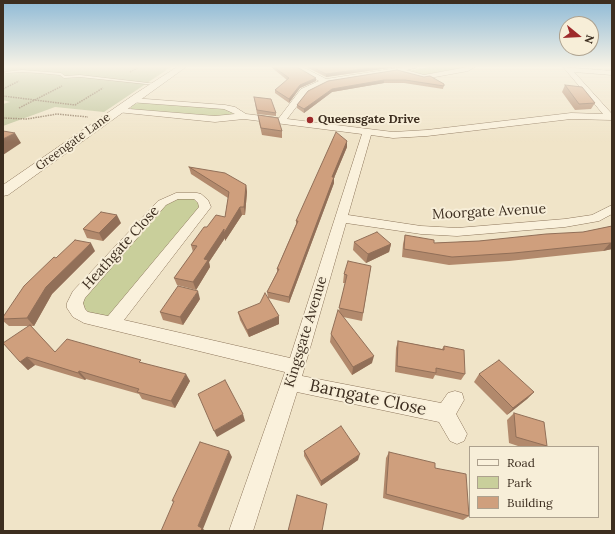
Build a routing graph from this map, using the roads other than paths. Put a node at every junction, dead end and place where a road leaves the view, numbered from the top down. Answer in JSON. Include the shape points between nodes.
{"nodes":[{"id":1,"x":144,"y":92,"type":"edge"},
{"id":2,"x":303,"y":92,"type":"edge"},
{"id":3,"x":589,"y":92,"type":"edge"},
{"id":4,"x":132,"y":100,"type":"junction"},
{"id":5,"x":117,"y":110,"type":"junction"},
{"id":6,"x":244,"y":116,"type":"junction"},
{"id":7,"x":611,"y":117,"type":"edge"},
{"id":8,"x":282,"y":120,"type":"junction"},
{"id":9,"x":367,"y":132,"type":"junction"},
{"id":10,"x":3,"y":192,"type":"edge"},
{"id":11,"x":612,"y":209,"type":"edge"},
{"id":12,"x":341,"y":218,"type":"junction"},
{"id":13,"x":112,"y":323,"type":"junction"},
{"id":14,"x":294,"y":374,"type":"junction"},
{"id":15,"x":457,"y":434,"type":"dead end"},
{"id":16,"x":241,"y":531,"type":"edge"}],
"edges":[{"from":1,"to":4,"type":"street","name":"Greengate Lane"},
{"from":2,"to":8,"type":"street"},
{"from":3,"to":7,"type":"street"},
{"from":4,"to":5,"type":"street","name":"Greengate Lane"},
{"from":4,"to":6,"type":"street","via":[[225,107]]},
{"from":5,"to":6,"type":"street","via":[[215,119]]},
{"from":5,"to":10,"type":"street","name":"Greengate Lane"},
{"from":6,"to":8,"type":"street"},
{"from":7,"to":9,"type":"street","via":[[571,116],[537,119],[409,135]]},
{"from":8,"to":9,"type":"street"},
{"from":9,"to":12,"type":"street","name":"Kingsgate Avenue"},
{"from":11,"to":12,"type":"street","name":"Moorgate Avenue","via":[[595,218],[566,223],[457,232],[421,230]]},
{"from":12,"to":14,"type":"street","name":"Kingsgate Avenue"},
{"from":13,"to":13,"type":"street","name":"Heathgate Close","via":[[84,317],[79,313],[75,308],[78,295],[162,203],[184,195],[202,198],[205,207],[202,212]]},
{"from":13,"to":14,"type":"street","name":"Heathgate Close"},
{"from":14,"to":15,"type":"street","name":"Barngate Close","via":[[450,407]]},
{"from":14,"to":16,"type":"street","name":"Kingsgate Avenue"}]}
